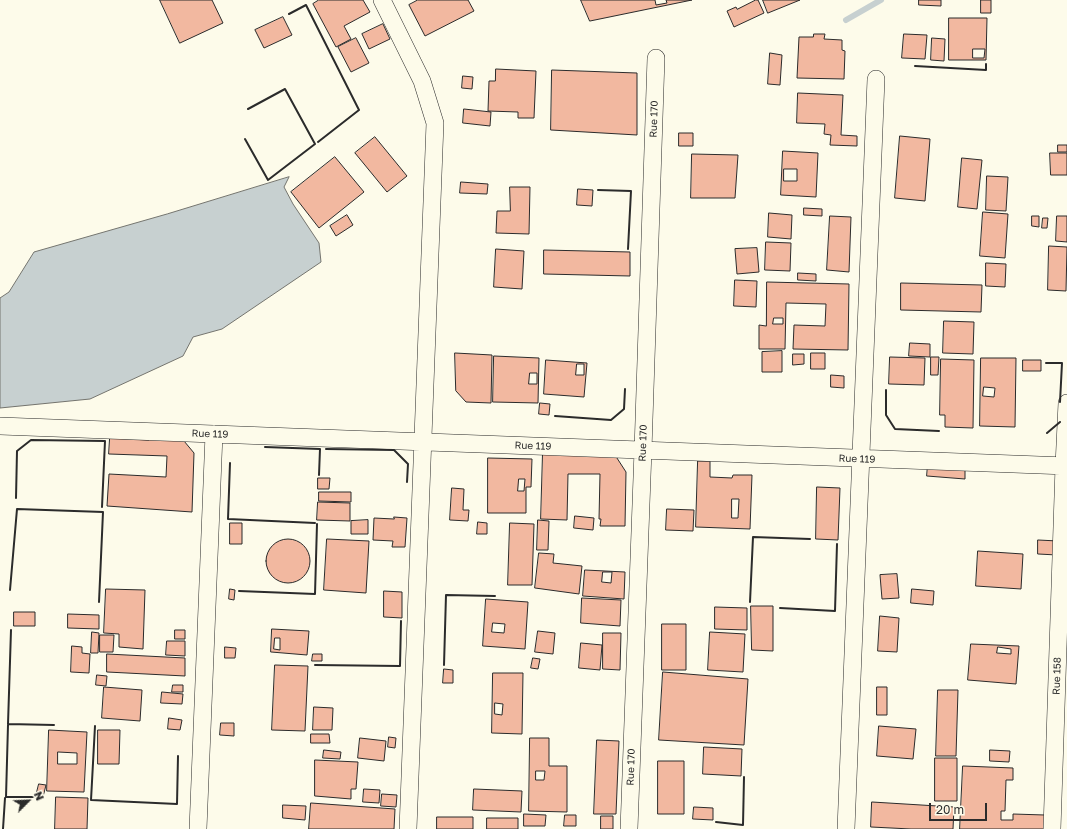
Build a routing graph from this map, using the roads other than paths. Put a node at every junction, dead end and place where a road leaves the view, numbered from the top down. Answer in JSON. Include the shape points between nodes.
{"nodes":[{"id":1,"x":382,"y":0,"type":"edge"},
{"id":2,"x":656,"y":58,"type":"dead end"},
{"id":3,"x":876,"y":79,"type":"dead end"},
{"id":4,"x":1067,"y":403,"type":"edge"},
{"id":5,"x":0,"y":426,"type":"edge"},
{"id":6,"x":214,"y":434,"type":"junction"},
{"id":7,"x":423,"y":442,"type":"junction"},
{"id":8,"x":643,"y":450,"type":"junction"},
{"id":9,"x":861,"y":459,"type":"junction"},
{"id":10,"x":1065,"y":466,"type":"edge"},
{"id":11,"x":198,"y":829,"type":"edge"},
{"id":12,"x":408,"y":829,"type":"edge"},
{"id":13,"x":628,"y":829,"type":"edge"},
{"id":14,"x":846,"y":829,"type":"edge"},
{"id":15,"x":1052,"y":829,"type":"edge"}],
"edges":[{"from":1,"to":7,"type":"street","via":[[422,81],[435,123]]},
{"from":2,"to":8,"type":"street","name":"Rue 170"},
{"from":3,"to":9,"type":"street"},
{"from":4,"to":10,"type":"street","name":"Rue 158"},
{"from":5,"to":6,"type":"street","name":"Rue 119"},
{"from":6,"to":7,"type":"street","name":"Rue 119"},
{"from":6,"to":11,"type":"street"},
{"from":7,"to":8,"type":"street","name":"Rue 119"},
{"from":7,"to":12,"type":"street"},
{"from":8,"to":9,"type":"street","name":"Rue 119"},
{"from":8,"to":13,"type":"street","name":"Rue 170"},
{"from":9,"to":10,"type":"street","name":"Rue 119"},
{"from":9,"to":14,"type":"street"},
{"from":10,"to":15,"type":"street","name":"Rue 158"}]}
